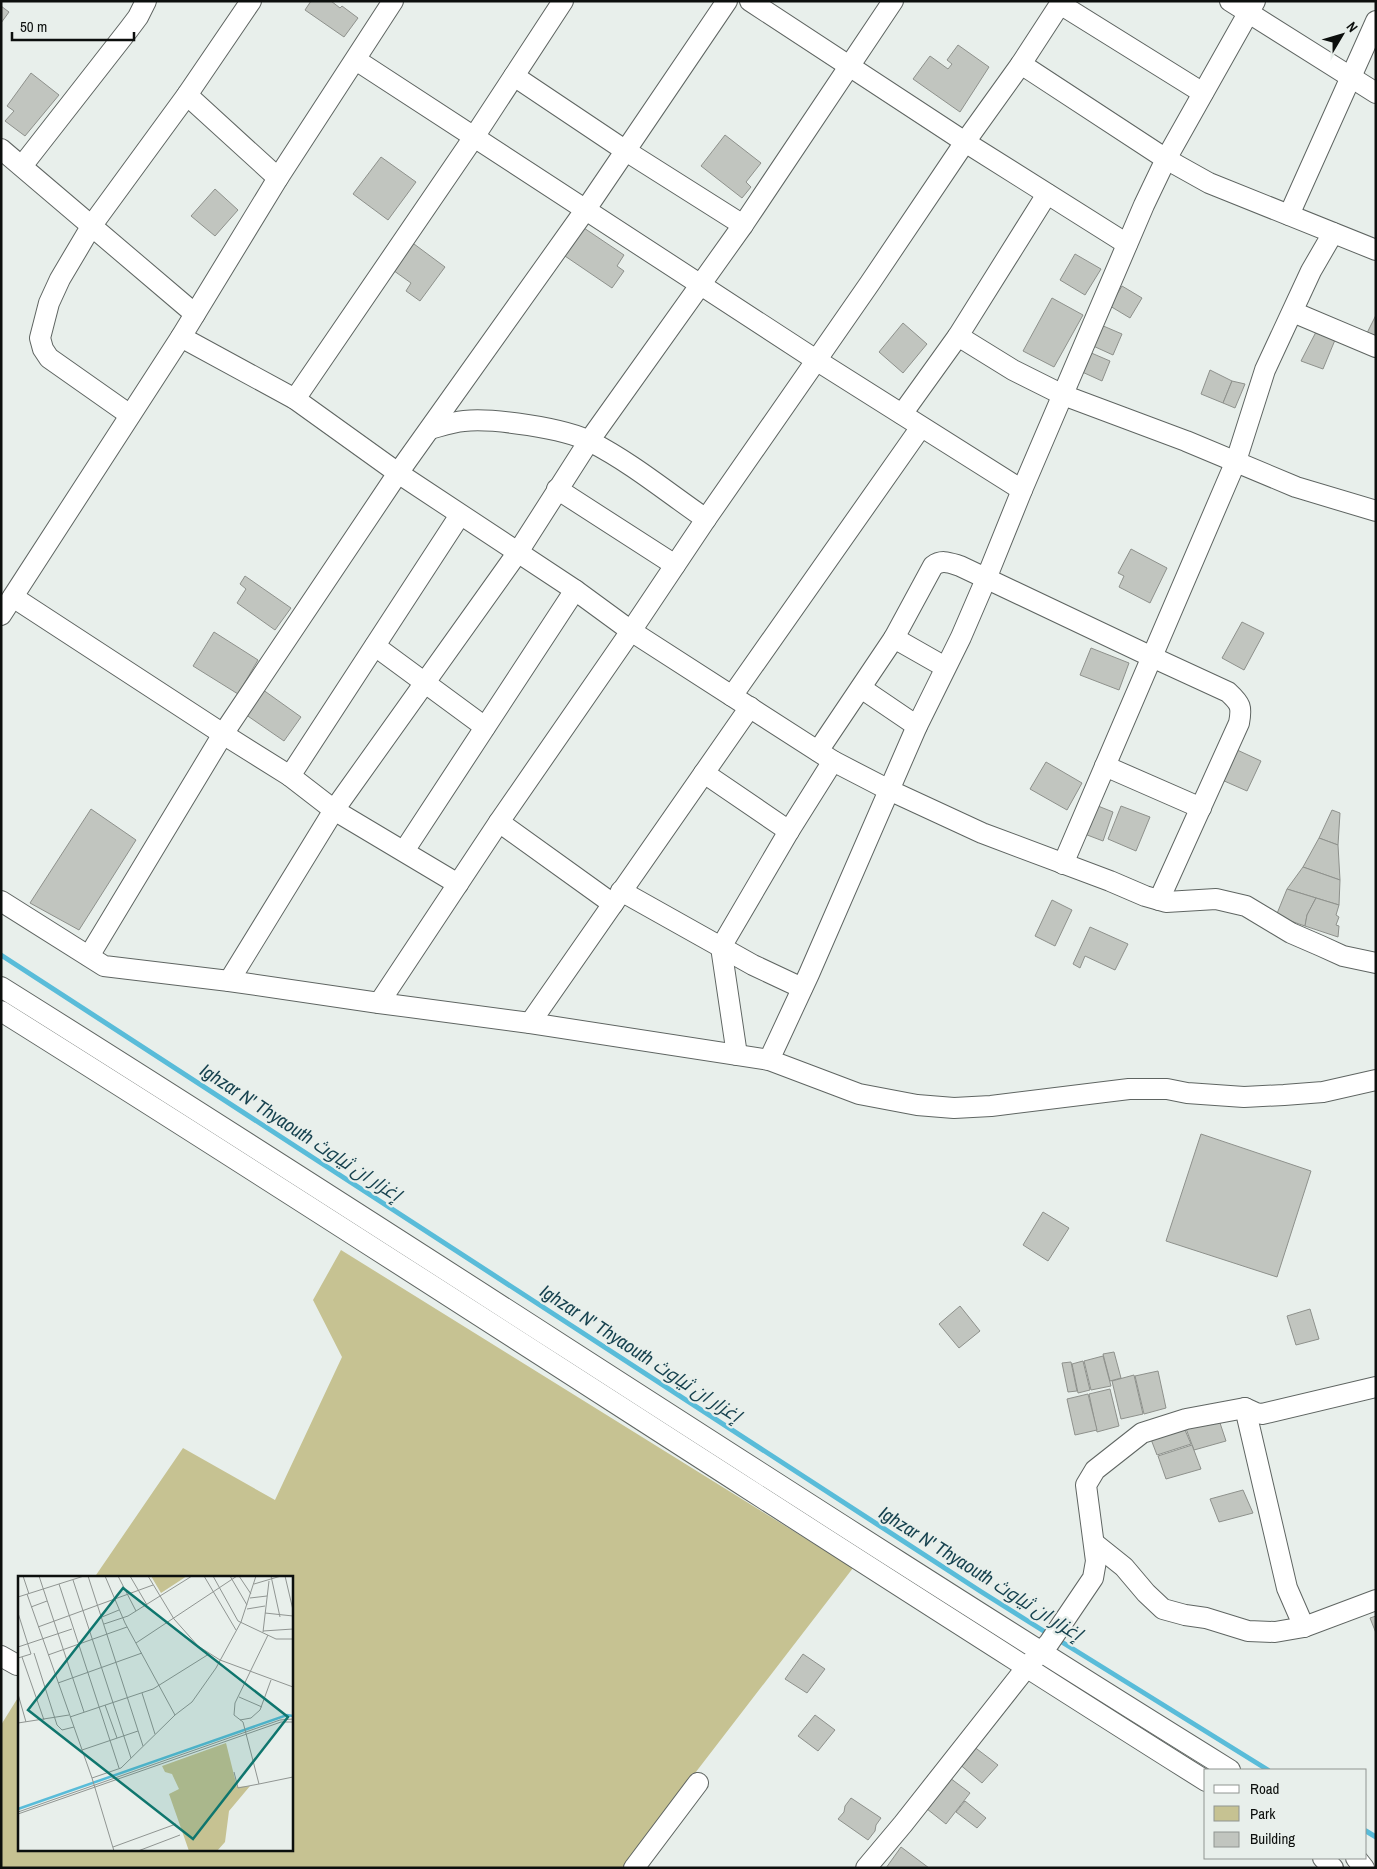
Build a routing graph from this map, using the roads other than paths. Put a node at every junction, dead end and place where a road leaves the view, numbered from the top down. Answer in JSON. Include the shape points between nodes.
{"nodes":[{"id":1,"x":146,"y":1,"type":"edge"},
{"id":2,"x":251,"y":1,"type":"edge"},
{"id":3,"x":394,"y":1,"type":"edge"},
{"id":4,"x":563,"y":1,"type":"edge"},
{"id":5,"x":727,"y":1,"type":"edge"},
{"id":6,"x":750,"y":1,"type":"edge"},
{"id":7,"x":893,"y":1,"type":"edge"},
{"id":8,"x":1230,"y":1,"type":"edge"},
{"id":9,"x":1061,"y":3,"type":"edge"},
{"id":10,"x":1251,"y":7,"type":"edge"},
{"id":11,"x":1376,"y":21,"type":"edge"},
{"id":12,"x":356,"y":60,"type":"junction"},
{"id":13,"x":1022,"y":64,"type":"junction"},
{"id":14,"x":850,"y":66,"type":"junction"},
{"id":15,"x":514,"y":76,"type":"junction"},
{"id":16,"x":1351,"y":79,"type":"junction"},
{"id":17,"x":1203,"y":93,"type":"junction"},
{"id":18,"x":1376,"y":93,"type":"edge"},
{"id":19,"x":187,"y":95,"type":"junction"},
{"id":20,"x":474,"y":137,"type":"junction"},
{"id":21,"x":965,"y":142,"type":"junction"},
{"id":22,"x":1,"y":149,"type":"edge"},
{"id":23,"x":626,"y":151,"type":"junction"},
{"id":24,"x":1166,"y":160,"type":"junction"},
{"id":25,"x":22,"y":166,"type":"junction"},
{"id":26,"x":278,"y":178,"type":"junction"},
{"id":27,"x":1047,"y":194,"type":"junction"},
{"id":28,"x":586,"y":209,"type":"junction"},
{"id":29,"x":1289,"y":216,"type":"junction"},
{"id":30,"x":92,"y":225,"type":"junction"},
{"id":31,"x":743,"y":225,"type":"junction"},
{"id":32,"x":1332,"y":233,"type":"junction"},
{"id":33,"x":1127,"y":244,"type":"junction"},
{"id":34,"x":1376,"y":250,"type":"edge"},
{"id":35,"x":702,"y":285,"type":"junction"},
{"id":36,"x":1293,"y":312,"type":"junction"},
{"id":37,"x":195,"y":314,"type":"junction"},
{"id":38,"x":958,"y":336,"type":"junction"},
{"id":39,"x":181,"y":337,"type":"junction"},
{"id":40,"x":1376,"y":347,"type":"edge"},
{"id":41,"x":816,"y":360,"type":"junction"},
{"id":42,"x":1063,"y":395,"type":"junction"},
{"id":43,"x":295,"y":399,"type":"junction"},
{"id":44,"x":902,"y":414,"type":"junction"},
{"id":45,"x":130,"y":415,"type":"junction"},
{"id":46,"x":921,"y":427,"type":"junction"},
{"id":47,"x":430,"y":429,"type":"junction"},
{"id":48,"x":590,"y":441,"type":"junction"},
{"id":49,"x":1236,"y":461,"type":"junction"},
{"id":50,"x":398,"y":473,"type":"junction"},
{"id":51,"x":557,"y":489,"type":"junction"},
{"id":52,"x":1022,"y":490,"type":"junction"},
{"id":53,"x":1376,"y":511,"type":"edge"},
{"id":54,"x":460,"y":515,"type":"junction"},
{"id":55,"x":706,"y":518,"type":"junction"},
{"id":56,"x":518,"y":552,"type":"junction"},
{"id":57,"x":675,"y":565,"type":"junction"},
{"id":58,"x":986,"y":579,"type":"junction"},
{"id":59,"x":575,"y":590,"type":"junction"},
{"id":60,"x":12,"y":597,"type":"junction"},
{"id":61,"x":1,"y":616,"type":"edge"},
{"id":62,"x":631,"y":631,"type":"junction"},
{"id":63,"x":894,"y":638,"type":"junction"},
{"id":64,"x":375,"y":646,"type":"junction"},
{"id":65,"x":1152,"y":658,"type":"junction"},
{"id":66,"x":945,"y":667,"type":"junction"},
{"id":67,"x":425,"y":682,"type":"junction"},
{"id":68,"x":861,"y":688,"type":"junction"},
{"id":69,"x":732,"y":696,"type":"junction"},
{"id":70,"x":750,"y":707,"type":"junction"},
{"id":71,"x":917,"y":726,"type":"junction"},
{"id":72,"x":485,"y":727,"type":"junction"},
{"id":73,"x":223,"y":734,"type":"junction"},
{"id":74,"x":826,"y":756,"type":"junction"},
{"id":75,"x":1105,"y":766,"type":"junction"},
{"id":76,"x":704,"y":773,"type":"junction"},
{"id":77,"x":290,"y":776,"type":"junction"},
{"id":78,"x":889,"y":790,"type":"junction"},
{"id":79,"x":1201,"y":808,"type":"junction"},
{"id":80,"x":334,"y":810,"type":"junction"},
{"id":81,"x":499,"y":822,"type":"junction"},
{"id":82,"x":789,"y":831,"type":"junction"},
{"id":83,"x":404,"y":850,"type":"junction"},
{"id":84,"x":1063,"y":864,"type":"junction"},
{"id":85,"x":458,"y":884,"type":"junction"},
{"id":86,"x":617,"y":897,"type":"junction"},
{"id":87,"x":1160,"y":900,"type":"junction"},
{"id":88,"x":1,"y":901,"type":"edge"},
{"id":89,"x":720,"y":947,"type":"junction"},
{"id":90,"x":89,"y":956,"type":"junction"},
{"id":91,"x":1376,"y":963,"type":"edge"},
{"id":92,"x":229,"y":981,"type":"junction"},
{"id":93,"x":1,"y":988,"type":"edge"},
{"id":94,"x":802,"y":988,"type":"junction"},
{"id":95,"x":379,"y":1004,"type":"junction"},
{"id":96,"x":1,"y":1011,"type":"edge"},
{"id":97,"x":530,"y":1022,"type":"junction"},
{"id":98,"x":737,"y":1055,"type":"junction"},
{"id":99,"x":769,"y":1060,"type":"junction"},
{"id":100,"x":1376,"y":1080,"type":"edge"},
{"id":101,"x":1376,"y":1387,"type":"edge"},
{"id":102,"x":1245,"y":1408,"type":"junction"},
{"id":103,"x":1094,"y":1543,"type":"junction"},
{"id":104,"x":1376,"y":1600,"type":"edge"},
{"id":105,"x":1304,"y":1627,"type":"junction"},
{"id":106,"x":1045,"y":1648,"type":"junction"},
{"id":107,"x":1026,"y":1668,"type":"junction"},
{"id":108,"x":1228,"y":1769,"type":"edge"},
{"id":109,"x":1204,"y":1780,"type":"edge"},
{"id":110,"x":698,"y":1783,"type":"dead end"},
{"id":111,"x":634,"y":1868,"type":"edge"},
{"id":112,"x":866,"y":1868,"type":"edge"}],
"edges":[{"from":1,"to":25,"type":"street","via":[[129,29]]},
{"from":2,"to":19,"type":"street"},
{"from":3,"to":12,"type":"street"},
{"from":4,"to":15,"type":"street"},
{"from":5,"to":23,"type":"street"},
{"from":6,"to":14,"type":"street"},
{"from":7,"to":14,"type":"street"},
{"from":8,"to":10,"type":"street"},
{"from":9,"to":13,"type":"street"},
{"from":9,"to":17,"type":"street"},
{"from":10,"to":16,"type":"street"},
{"from":10,"to":17,"type":"street"},
{"from":11,"to":16,"type":"street"},
{"from":12,"to":20,"type":"street"},
{"from":12,"to":26,"type":"street"},
{"from":13,"to":21,"type":"street"},
{"from":13,"to":24,"type":"street"},
{"from":14,"to":21,"type":"street"},
{"from":14,"to":31,"type":"street"},
{"from":15,"to":20,"type":"street"},
{"from":15,"to":23,"type":"street"},
{"from":16,"to":18,"type":"street"},
{"from":16,"to":29,"type":"street"},
{"from":17,"to":24,"type":"street"},
{"from":19,"to":26,"type":"street"},
{"from":19,"to":30,"type":"street"},
{"from":20,"to":28,"type":"street"},
{"from":20,"to":43,"type":"street"},
{"from":21,"to":27,"type":"street"},
{"from":21,"to":41,"type":"street"},
{"from":22,"to":25,"type":"street"},
{"from":23,"to":28,"type":"street"},
{"from":23,"to":31,"type":"street"},
{"from":24,"to":29,"type":"street","via":[[1209,183]]},
{"from":24,"to":33,"type":"street"},
{"from":25,"to":30,"type":"street"},
{"from":26,"to":37,"type":"street"},
{"from":27,"to":33,"type":"street"},
{"from":27,"to":38,"type":"street"},
{"from":28,"to":35,"type":"street"},
{"from":28,"to":47,"type":"street"},
{"from":29,"to":32,"type":"street"},
{"from":30,"to":37,"type":"street"},
{"from":30,"to":45,"type":"street","via":[[57,285],[40,338],[49,358]]},
{"from":31,"to":35,"type":"street"},
{"from":32,"to":34,"type":"street"},
{"from":32,"to":36,"type":"street"},
{"from":33,"to":42,"type":"street"},
{"from":35,"to":41,"type":"street"},
{"from":35,"to":48,"type":"street"},
{"from":36,"to":40,"type":"street"},
{"from":36,"to":49,"type":"street","via":[[1266,370]]},
{"from":37,"to":39,"type":"street"},
{"from":38,"to":42,"type":"street","via":[[1013,370]]},
{"from":38,"to":44,"type":"street"},
{"from":39,"to":43,"type":"street"},
{"from":39,"to":45,"type":"street"},
{"from":41,"to":44,"type":"street"},
{"from":41,"to":55,"type":"street"},
{"from":42,"to":49,"type":"street"},
{"from":42,"to":52,"type":"street"},
{"from":43,"to":50,"type":"street"},
{"from":44,"to":46,"type":"street"},
{"from":45,"to":60,"type":"street"},
{"from":46,"to":52,"type":"street"},
{"from":46,"to":69,"type":"street"},
{"from":47,"to":48,"type":"street","via":[[463,421],[492,421]]},
{"from":47,"to":50,"type":"street"},
{"from":48,"to":51,"type":"street"},
{"from":48,"to":55,"type":"street"},
{"from":49,"to":53,"type":"street","via":[[1296,487]]},
{"from":49,"to":65,"type":"street"},
{"from":50,"to":54,"type":"street"},
{"from":50,"to":73,"type":"street"},
{"from":51,"to":56,"type":"street"},
{"from":51,"to":57,"type":"street"},
{"from":52,"to":58,"type":"street"},
{"from":54,"to":56,"type":"street"},
{"from":54,"to":64,"type":"street"},
{"from":55,"to":57,"type":"street"},
{"from":56,"to":59,"type":"street"},
{"from":56,"to":67,"type":"street"},
{"from":57,"to":62,"type":"street"},
{"from":58,"to":63,"type":"street","via":[[946,561],[938,562]]},
{"from":58,"to":65,"type":"street"},
{"from":58,"to":66,"type":"street"},
{"from":59,"to":62,"type":"street"},
{"from":59,"to":72,"type":"street"},
{"from":60,"to":61,"type":"street"},
{"from":60,"to":73,"type":"street"},
{"from":62,"to":69,"type":"street"},
{"from":62,"to":81,"type":"street"},
{"from":63,"to":66,"type":"street"},
{"from":63,"to":68,"type":"street"},
{"from":64,"to":67,"type":"street"},
{"from":64,"to":77,"type":"street"},
{"from":65,"to":75,"type":"street"},
{"from":65,"to":79,"type":"street","via":[[1228,692],[1241,708],[1239,724]]},
{"from":66,"to":71,"type":"street"},
{"from":67,"to":72,"type":"street"},
{"from":67,"to":80,"type":"street"},
{"from":68,"to":71,"type":"street"},
{"from":68,"to":74,"type":"street"},
{"from":69,"to":70,"type":"street"},
{"from":70,"to":74,"type":"street"},
{"from":70,"to":76,"type":"street"},
{"from":71,"to":78,"type":"street"},
{"from":72,"to":83,"type":"street"},
{"from":73,"to":77,"type":"street"},
{"from":73,"to":90,"type":"street"},
{"from":74,"to":78,"type":"street"},
{"from":74,"to":82,"type":"street"},
{"from":75,"to":79,"type":"street"},
{"from":75,"to":84,"type":"street"},
{"from":76,"to":82,"type":"street"},
{"from":76,"to":86,"type":"street"},
{"from":77,"to":80,"type":"street"},
{"from":78,"to":84,"type":"street","via":[[982,833]]},
{"from":78,"to":94,"type":"street"},
{"from":79,"to":87,"type":"street"},
{"from":80,"to":83,"type":"street"},
{"from":80,"to":92,"type":"street"},
{"from":81,"to":85,"type":"street"},
{"from":81,"to":86,"type":"street"},
{"from":82,"to":89,"type":"street"},
{"from":83,"to":85,"type":"street"},
{"from":84,"to":87,"type":"street"},
{"from":85,"to":95,"type":"street"},
{"from":86,"to":89,"type":"street"},
{"from":86,"to":97,"type":"street"},
{"from":87,"to":91,"type":"street","via":[[1216,899],[1246,906],[1291,933],[1343,956]]},
{"from":88,"to":90,"type":"street"},
{"from":89,"to":94,"type":"street"},
{"from":89,"to":98,"type":"street"},
{"from":90,"to":92,"type":"street","via":[[104,966]]},
{"from":92,"to":95,"type":"street"},
{"from":93,"to":106,"type":"street"},
{"from":94,"to":99,"type":"street"},
{"from":95,"to":97,"type":"street"},
{"from":96,"to":107,"type":"street","via":[[201,1136]]},
{"from":97,"to":98,"type":"street"},
{"from":98,"to":99,"type":"street"},
{"from":99,"to":100,"type":"street","via":[[859,1094],[954,1108],[1129,1089],[1167,1089],[1244,1097],[1284,1095],[1323,1092]]},
{"from":101,"to":102,"type":"street","via":[[1262,1414]]},
{"from":102,"to":103,"type":"street","via":[[1142,1432],[1095,1470],[1086,1485]]},
{"from":102,"to":105,"type":"street","via":[[1287,1588]]},
{"from":103,"to":105,"type":"street","via":[[1124,1567],[1163,1609],[1248,1631],[1275,1632]]},
{"from":103,"to":106,"type":"street","via":[[1096,1561],[1093,1578]]},
{"from":104,"to":105,"type":"street"},
{"from":106,"to":107,"type":"street"},
{"from":106,"to":108,"type":"street"},
{"from":107,"to":109,"type":"street"},
{"from":107,"to":112,"type":"street"},
{"from":110,"to":111,"type":"street"}]}
